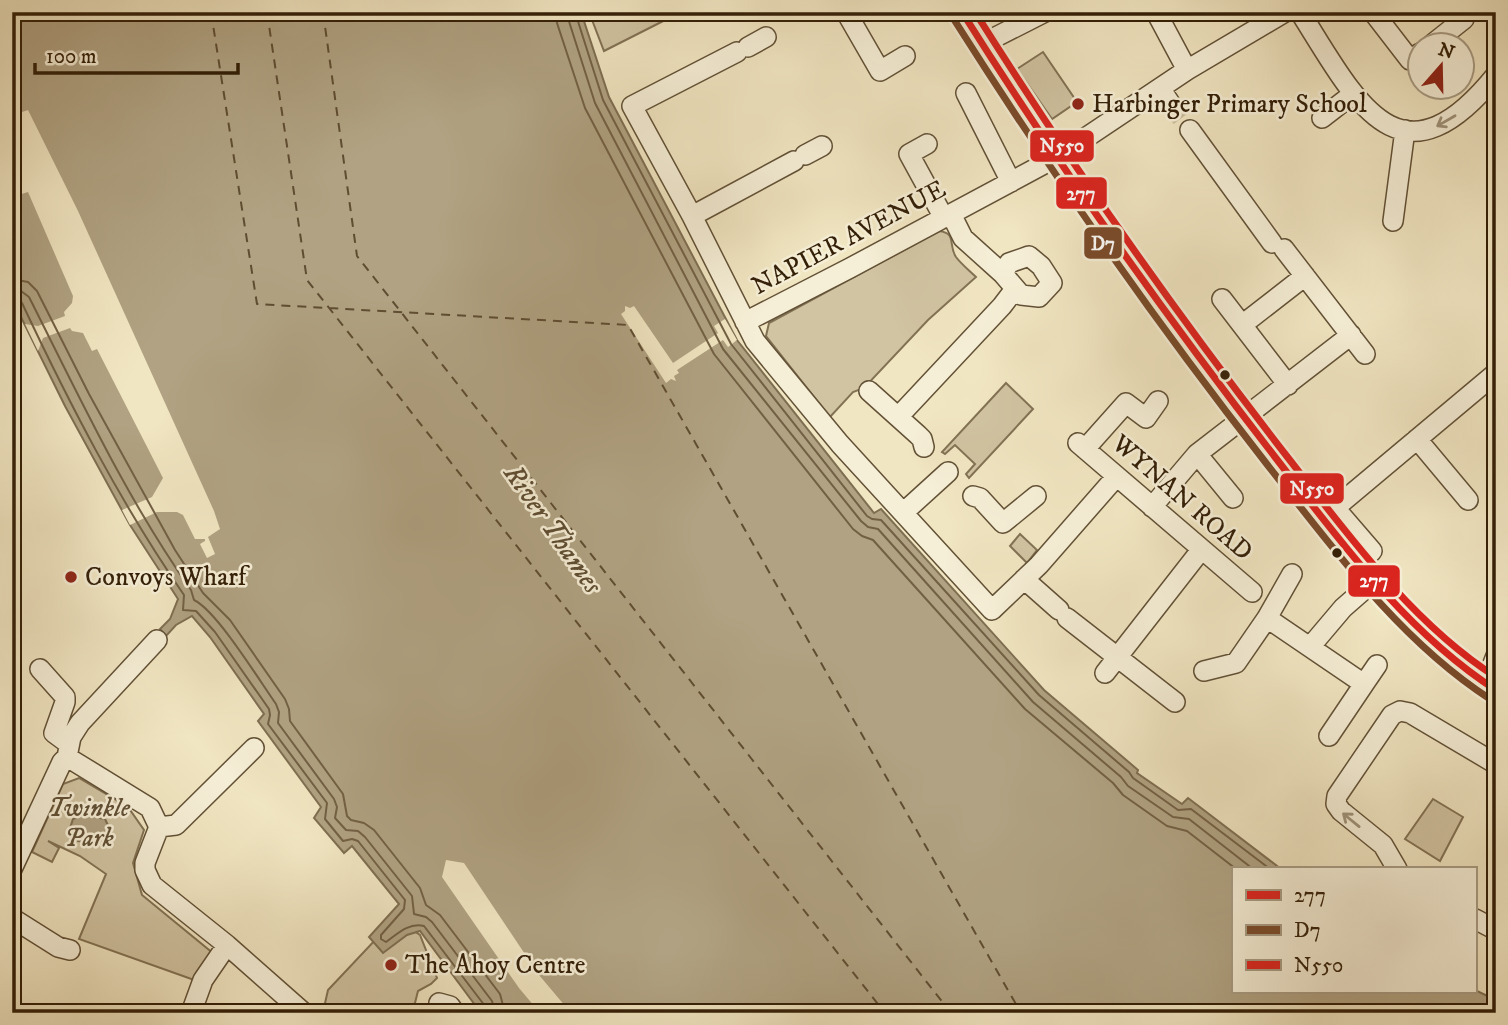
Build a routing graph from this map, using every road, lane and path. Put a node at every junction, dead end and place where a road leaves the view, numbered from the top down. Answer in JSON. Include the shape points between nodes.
{"nodes":[{"id":1,"x":846,"y":12,"type":"edge"},
{"id":2,"x":962,"y":12,"type":"edge"},
{"id":3,"x":1156,"y":12,"type":"edge"},
{"id":4,"x":1285,"y":12,"type":"edge"},
{"id":5,"x":1300,"y":12,"type":"edge"},
{"id":6,"x":1373,"y":12,"type":"edge"},
{"id":7,"x":1458,"y":12,"type":"edge"},
{"id":8,"x":1037,"y":14,"type":"edge"},
{"id":9,"x":1448,"y":32,"type":"edge"},
{"id":10,"x":766,"y":37,"type":"dead end"},
{"id":11,"x":982,"y":44,"type":"junction"},
{"id":12,"x":1406,"y":55,"type":"edge"},
{"id":13,"x":905,"y":57,"type":"dead end"},
{"id":14,"x":1187,"y":70,"type":"junction"},
{"id":15,"x":1496,"y":75,"type":"edge"},
{"id":16,"x":966,"y":93,"type":"dead end"},
{"id":17,"x":1353,"y":94,"type":"junction"},
{"id":18,"x":1322,"y":118,"type":"dead end"},
{"id":19,"x":1190,"y":130,"type":"tunnel mouth"},
{"id":20,"x":1405,"y":130,"type":"junction"},
{"id":21,"x":926,"y":144,"type":"dead end"},
{"id":22,"x":803,"y":156,"type":"dead end"},
{"id":23,"x":1057,"y":157,"type":"junction"},
{"id":24,"x":1011,"y":182,"type":"junction"},
{"id":25,"x":692,"y":216,"type":"junction"},
{"id":26,"x":948,"y":216,"type":"junction"},
{"id":27,"x":1393,"y":221,"type":"dead end"},
{"id":28,"x":1305,"y":276,"type":"junction"},
{"id":29,"x":1222,"y":299,"type":"dead end"},
{"id":30,"x":745,"y":322,"type":"junction"},
{"id":31,"x":1242,"y":325,"type":"junction"},
{"id":32,"x":1351,"y":335,"type":"junction"},
{"id":33,"x":1365,"y":354,"type":"dead end"},
{"id":34,"x":1496,"y":373,"type":"edge"},
{"id":35,"x":1288,"y":384,"type":"junction"},
{"id":36,"x":869,"y":391,"type":"dead end"},
{"id":37,"x":1158,"y":401,"type":"dead end"},
{"id":38,"x":900,"y":416,"type":"junction"},
{"id":39,"x":1244,"y":417,"type":"junction"},
{"id":40,"x":1417,"y":439,"type":"junction"},
{"id":41,"x":924,"y":447,"type":"dead end"},
{"id":42,"x":1197,"y":454,"type":"junction"},
{"id":43,"x":948,"y":472,"type":"dead end"},
{"id":44,"x":1116,"y":477,"type":"junction"},
{"id":45,"x":973,"y":496,"type":"dead end"},
{"id":46,"x":1036,"y":496,"type":"dead end"},
{"id":47,"x":1233,"y":498,"type":"dead end"},
{"id":48,"x":1468,"y":500,"type":"dead end"},
{"id":49,"x":1152,"y":506,"type":"junction"},
{"id":50,"x":904,"y":512,"type":"junction"},
{"id":51,"x":1329,"y":513,"type":"junction"},
{"id":52,"x":1201,"y":550,"type":"junction"},
{"id":53,"x":1292,"y":574,"type":"dead end"},
{"id":54,"x":1024,"y":579,"type":"junction"},
{"id":55,"x":1375,"y":580,"type":"junction"},
{"id":56,"x":1252,"y":592,"type":"dead end"},
{"id":57,"x":1267,"y":618,"type":"junction"},
{"id":58,"x":157,"y":640,"type":"dead end"},
{"id":59,"x":1310,"y":647,"type":"junction"},
{"id":60,"x":1496,"y":656,"type":"edge"},
{"id":61,"x":1118,"y":657,"type":"junction"},
{"id":62,"x":1377,"y":665,"type":"dead end"},
{"id":63,"x":40,"y":669,"type":"dead end"},
{"id":64,"x":1204,"y":671,"type":"dead end"},
{"id":65,"x":1105,"y":673,"type":"dead end"},
{"id":66,"x":1364,"y":684,"type":"junction"},
{"id":67,"x":1490,"y":687,"type":"edge"},
{"id":68,"x":1175,"y":702,"type":"dead end"},
{"id":69,"x":1329,"y":736,"type":"dead end"},
{"id":70,"x":254,"y":748,"type":"dead end"},
{"id":71,"x":68,"y":750,"type":"junction"},
{"id":72,"x":1496,"y":764,"type":"edge"},
{"id":73,"x":159,"y":827,"type":"junction"},
{"id":74,"x":1396,"y":867,"type":"edge"},
{"id":75,"x":12,"y":869,"type":"edge"},
{"id":76,"x":12,"y":918,"type":"edge"},
{"id":77,"x":1476,"y":920,"type":"edge"},
{"id":78,"x":1496,"y":930,"type":"edge"},
{"id":79,"x":227,"y":945,"type":"junction"},
{"id":80,"x":71,"y":950,"type":"dead end"},
{"id":81,"x":191,"y":1013,"type":"edge"},
{"id":82,"x":304,"y":1013,"type":"edge"}],
"edges":[{"from":1,"to":13,"type":"street","via":[[880,71]]},
{"from":2,"to":11,"type":"main road"},
{"from":3,"to":14,"type":"street"},
{"from":4,"to":14,"type":"street","name":"NAPIER AVENUE"},
{"from":5,"to":17,"type":"street"},
{"from":6,"to":12,"type":"street"},
{"from":7,"to":9,"type":"street","via":[[1464,19]]},
{"from":8,"to":11,"type":"street"},
{"from":10,"to":25,"type":"street","via":[[632,106]]},
{"from":11,"to":23,"type":"main road"},
{"from":14,"to":23,"type":"street","name":"NAPIER AVENUE","via":[[1165,96]]},
{"from":15,"to":20,"type":"street","one_way":true,"via":[[1451,119],[1432,128]]},
{"from":16,"to":24,"type":"street"},
{"from":17,"to":18,"type":"street"},
{"from":17,"to":20,"type":"street","via":[[1379,121]]},
{"from":19,"to":28,"type":"street"},
{"from":20,"to":27,"type":"street"},
{"from":21,"to":26,"type":"street","via":[[909,154]]},
{"from":22,"to":25,"type":"street"},
{"from":23,"to":24,"type":"street","name":"NAPIER AVENUE"},
{"from":23,"to":39,"type":"main road"},
{"from":24,"to":26,"type":"street","name":"NAPIER AVENUE"},
{"from":25,"to":30,"type":"street"},
{"from":26,"to":30,"type":"street","name":"NAPIER AVENUE"},
{"from":26,"to":38,"type":"street","via":[[1004,283],[1002,306]]},
{"from":28,"to":31,"type":"street"},
{"from":28,"to":32,"type":"street"},
{"from":29,"to":31,"type":"street"},
{"from":30,"to":50,"type":"street","name":"NAPIER AVENUE","via":[[755,341],[825,427]]},
{"from":31,"to":35,"type":"street"},
{"from":32,"to":33,"type":"street"},
{"from":32,"to":35,"type":"street"},
{"from":34,"to":40,"type":"street"},
{"from":35,"to":39,"type":"street"},
{"from":36,"to":38,"type":"street"},
{"from":37,"to":44,"type":"street","name":"WYNAN ROAD","via":[[1146,418],[1126,403],[1082,446]]},
{"from":38,"to":41,"type":"street"},
{"from":39,"to":42,"type":"street"},
{"from":39,"to":51,"type":"main road"},
{"from":40,"to":48,"type":"street"},
{"from":40,"to":51,"type":"street"},
{"from":42,"to":47,"type":"street"},
{"from":42,"to":49,"type":"street"},
{"from":43,"to":50,"type":"street"},
{"from":44,"to":49,"type":"street","name":"WYNAN ROAD"},
{"from":44,"to":54,"type":"street"},
{"from":45,"to":46,"type":"street","via":[[1003,523]]},
{"from":49,"to":52,"type":"street","name":"WYNAN ROAD"},
{"from":50,"to":54,"type":"street","name":"NAPIER AVENUE","via":[[992,610]]},
{"from":51,"to":55,"type":"main road"},
{"from":52,"to":56,"type":"street","name":"WYNAN ROAD"},
{"from":52,"to":61,"type":"street"},
{"from":53,"to":57,"type":"street"},
{"from":54,"to":61,"type":"street"},
{"from":55,"to":59,"type":"street"},
{"from":55,"to":67,"type":"main road","via":[[1446,655]]},
{"from":57,"to":59,"type":"street"},
{"from":57,"to":64,"type":"street","via":[[1236,663]]},
{"from":58,"to":71,"type":"street","via":[[80,723]]},
{"from":59,"to":66,"type":"street"},
{"from":60,"to":67,"type":"street"},
{"from":61,"to":65,"type":"street"},
{"from":61,"to":68,"type":"street"},
{"from":62,"to":66,"type":"street"},
{"from":63,"to":71,"type":"street","via":[[65,696],[54,733]]},
{"from":66,"to":69,"type":"street"},
{"from":70,"to":73,"type":"street","via":[[176,825]]},
{"from":71,"to":73,"type":"street","via":[[150,808]]},
{"from":71,"to":75,"type":"street"},
{"from":74,"to":72,"type":"street","one_way":true,"via":[[1383,845],[1336,804],[1392,715],[1400,710],[1410,713]]},
{"from":73,"to":79,"type":"street","via":[[145,863],[152,885]]},
{"from":76,"to":80,"type":"street","via":[[58,947]]},
{"from":77,"to":78,"type":"street"},
{"from":79,"to":81,"type":"street","via":[[203,980]]},
{"from":79,"to":82,"type":"street"}]}
